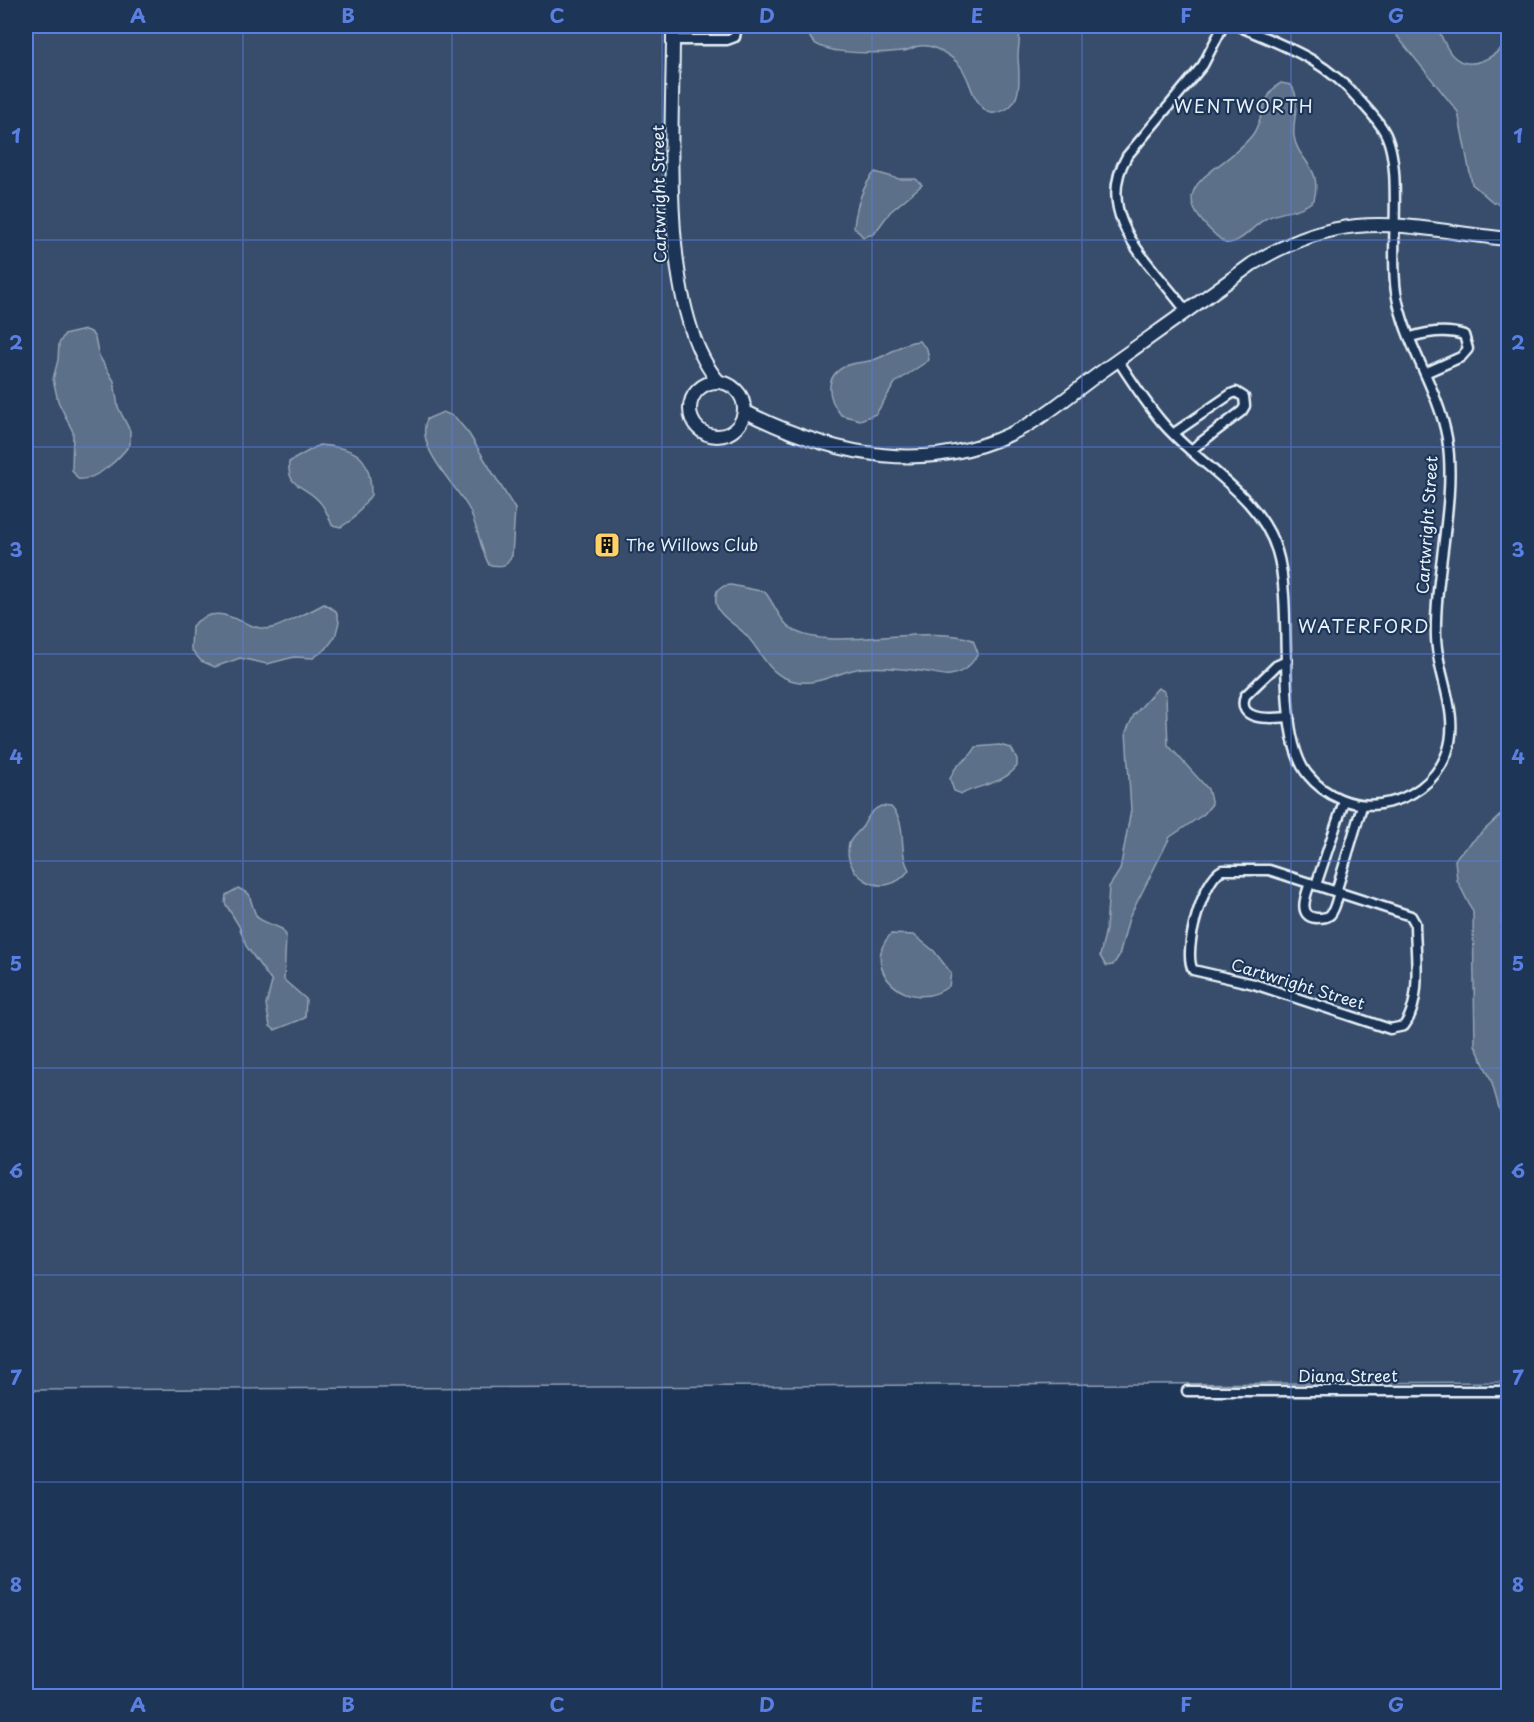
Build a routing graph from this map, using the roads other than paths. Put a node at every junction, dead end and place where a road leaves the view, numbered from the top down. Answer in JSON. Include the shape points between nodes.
{"nodes":[{"id":1,"x":673,"y":26,"type":"edge"},
{"id":2,"x":737,"y":26,"type":"edge"},
{"id":3,"x":1223,"y":26,"type":"edge"},
{"id":4,"x":1238,"y":26,"type":"edge"},
{"id":5,"x":673,"y":40,"type":"junction"},
{"id":6,"x":1394,"y":223,"type":"junction"},
{"id":7,"x":1509,"y":239,"type":"edge"},
{"id":8,"x":1186,"y":311,"type":"junction"},
{"id":9,"x":1411,"y":337,"type":"junction"},
{"id":10,"x":702,"y":359,"type":"junction"},
{"id":11,"x":1118,"y":360,"type":"junction"},
{"id":12,"x":1425,"y":373,"type":"junction"},
{"id":13,"x":719,"y":382,"type":"junction"},
{"id":14,"x":702,"y":386,"type":"junction"},
{"id":15,"x":744,"y":411,"type":"junction"},
{"id":16,"x":738,"y":426,"type":"junction"},
{"id":17,"x":779,"y":428,"type":"junction"},
{"id":18,"x":1174,"y":434,"type":"junction"},
{"id":19,"x":1191,"y":450,"type":"junction"},
{"id":20,"x":1287,"y":662,"type":"junction"},
{"id":21,"x":1290,"y":717,"type":"junction"},
{"id":22,"x":1344,"y":801,"type":"junction"},
{"id":23,"x":1362,"y":806,"type":"junction"},
{"id":24,"x":1313,"y":884,"type":"junction"},
{"id":25,"x":1337,"y":892,"type":"junction"},
{"id":26,"x":1187,"y":1391,"type":"dead end"},
{"id":27,"x":1509,"y":1391,"type":"edge"}],
"edges":[{"from":1,"to":5,"type":"street","name":"Cartwright Street"},
{"from":2,"to":5,"type":"street","via":[[735,37],[727,40]]},
{"from":3,"to":8,"type":"street","via":[[1203,65],[1126,156],[1117,180],[1116,205],[1121,224]]},
{"from":4,"to":6,"type":"street","name":"Cartwright Street","via":[[1319,62],[1342,80],[1378,122],[1391,148]]},
{"from":5,"to":10,"type":"street","name":"Cartwright Street","via":[[675,261]]},
{"from":6,"to":7,"type":"street"},
{"from":6,"to":8,"type":"street","via":[[1326,230],[1278,248]]},
{"from":6,"to":9,"type":"street","name":"Cartwright Street","via":[[1396,294]]},
{"from":8,"to":11,"type":"street"},
{"from":9,"to":12,"type":"street","name":"Cartwright Street"},
{"from":9,"to":12,"type":"street","via":[[1457,333],[1468,342],[1461,357]]},
{"from":10,"to":13,"type":"street","name":"Cartwright Street"},
{"from":10,"to":14,"type":"street","name":"Cartwright Street"},
{"from":11,"to":17,"type":"street","via":[[1028,425],[1002,438],[944,456],[888,457],[857,452]]},
{"from":11,"to":18,"type":"street","name":"Cartwright Street"},
{"from":12,"to":23,"type":"street","name":"Cartwright Street","via":[[1443,422],[1449,454],[1436,637],[1450,706],[1450,739],[1440,768],[1422,787],[1400,799]]},
{"from":13,"to":14,"type":"street"},
{"from":13,"to":15,"type":"street","via":[[737,391]]},
{"from":14,"to":16,"type":"street","via":[[690,405],[696,426],[717,436]]},
{"from":15,"to":16,"type":"street"},
{"from":15,"to":17,"type":"street"},
{"from":16,"to":17,"type":"street"},
{"from":18,"to":19,"type":"street","name":"Cartwright Street"},
{"from":18,"to":19,"type":"street","via":[[1231,394],[1236,392],[1244,397],[1242,411]]},
{"from":19,"to":20,"type":"street","name":"Cartwright Street","via":[[1242,496],[1271,534],[1282,571]]},
{"from":20,"to":21,"type":"street","name":"Cartwright Street"},
{"from":20,"to":21,"type":"street","via":[[1276,666],[1245,696],[1243,703],[1253,716]]},
{"from":21,"to":22,"type":"street","name":"Cartwright Street","via":[[1293,743],[1305,772],[1317,786]]},
{"from":22,"to":23,"type":"street","name":"Cartwright Street"},
{"from":22,"to":24,"type":"street"},
{"from":23,"to":25,"type":"street"},
{"from":24,"to":25,"type":"street","name":"Cartwright Street"},
{"from":24,"to":25,"type":"street","via":[[1303,905],[1311,917],[1330,915]]},
{"from":24,"to":25,"type":"street","name":"Cartwright Street","via":[[1269,870],[1218,872],[1195,921],[1188,952],[1192,970],[1254,984],[1399,1029],[1408,1020],[1415,986],[1415,923],[1411,916]]},
{"from":26,"to":27,"type":"street","name":"Diana Street"}]}
